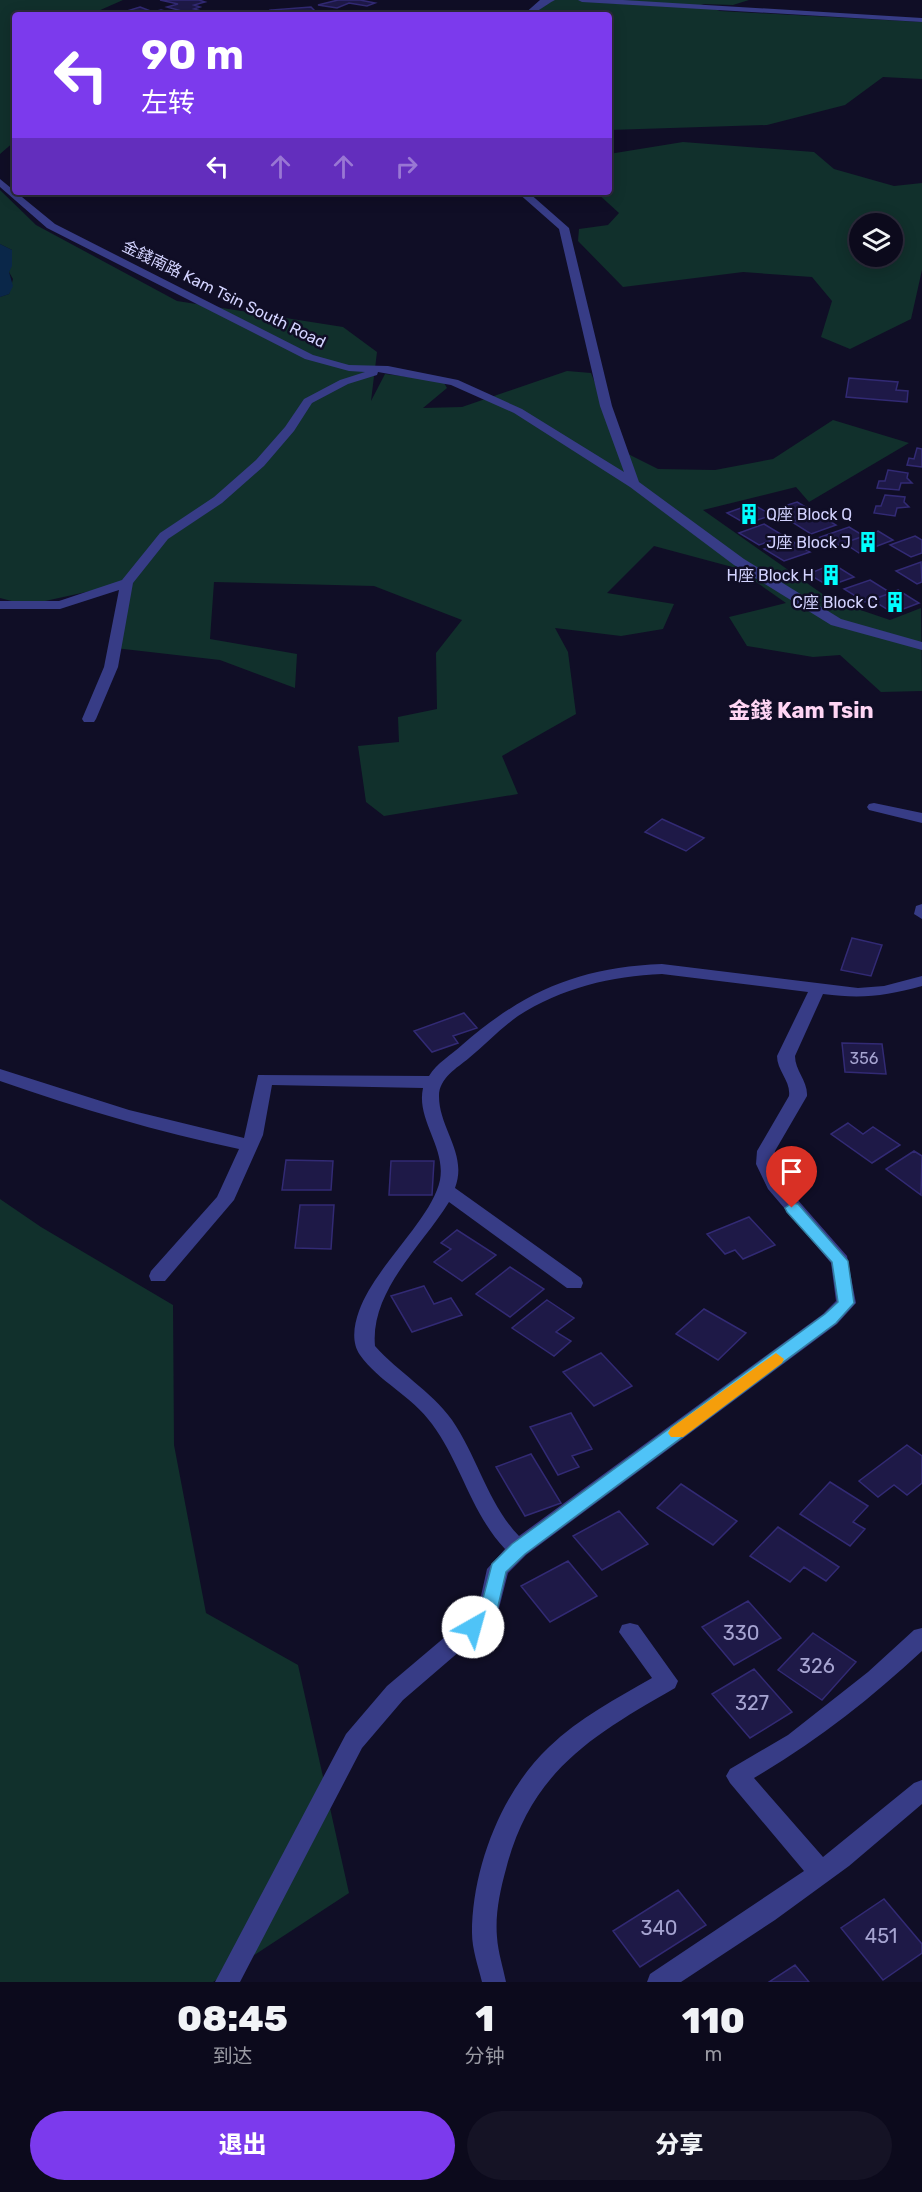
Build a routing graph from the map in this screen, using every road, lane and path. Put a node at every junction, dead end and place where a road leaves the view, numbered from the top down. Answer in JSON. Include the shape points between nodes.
{"nodes":[{"id":1,"x":551,"y":0,"type":"edge"},
{"id":2,"x":582,"y":0,"type":"edge"},
{"id":3,"x":531,"y":12,"type":"edge"},
{"id":4,"x":922,"y":20,"type":"edge"},
{"id":5,"x":0,"y":182,"type":"edge"},
{"id":6,"x":12,"y":192,"type":"edge"},
{"id":7,"x":15,"y":195,"type":"edge"},
{"id":8,"x":526,"y":195,"type":"edge"},
{"id":9,"x":388,"y":369,"type":"junction"},
{"id":10,"x":634,"y":484,"type":"junction"},
{"id":11,"x":127,"y":583,"type":"junction"},
{"id":12,"x":0,"y":605,"type":"edge"},
{"id":13,"x":922,"y":646,"type":"edge"},
{"id":14,"x":89,"y":719,"type":"dead end"},
{"id":15,"x":874,"y":807,"type":"dead end"},
{"id":16,"x":922,"y":818,"type":"edge"},
{"id":17,"x":922,"y":909,"type":"edge"},
{"id":18,"x":922,"y":914,"type":"edge"},
{"id":19,"x":922,"y":981,"type":"edge"},
{"id":20,"x":817,"y":990,"type":"junction"},
{"id":21,"x":0,"y":1075,"type":"edge"},
{"id":22,"x":433,"y":1082,"type":"junction"},
{"id":23,"x":250,"y":1145,"type":"junction"},
{"id":24,"x":445,"y":1190,"type":"junction"},
{"id":25,"x":158,"y":1276,"type":"dead end"},
{"id":26,"x":574,"y":1283,"type":"dead end"},
{"id":27,"x":518,"y":1549,"type":"junction"},
{"id":28,"x":630,"y":1632,"type":"dead end"},
{"id":29,"x":922,"y":1638,"type":"edge"},
{"id":30,"x":922,"y":1790,"type":"edge"},
{"id":31,"x":820,"y":1872,"type":"junction"},
{"id":32,"x":227,"y":1982,"type":"edge"},
{"id":33,"x":494,"y":1982,"type":"edge"},
{"id":34,"x":659,"y":1982,"type":"edge"}],
"edges":[{"from":1,"to":3,"type":"street"},
{"from":2,"to":4,"type":"street"},
{"from":5,"to":6,"type":"street","name":"金錢南路 Kam Tsin South Road"},
{"from":7,"to":9,"type":"street","name":"金錢南路 Kam Tsin South Road","via":[[51,226],[309,357],[349,368]]},
{"from":8,"to":10,"type":"street","via":[[564,228],[606,406]]},
{"from":9,"to":10,"type":"street","name":"金錢南路 Kam Tsin South Road","via":[[454,382],[518,411]]},
{"from":9,"to":11,"type":"street","via":[[344,382],[308,401],[260,463],[218,500],[164,536]]},
{"from":10,"to":13,"type":"street","name":"金錢南路 Kam Tsin South Road","via":[[739,562],[836,622]]},
{"from":11,"to":12,"type":"street","via":[[60,605]]},
{"from":11,"to":14,"type":"street","via":[[111,667]]},
{"from":15,"to":16,"type":"street"},
{"from":17,"to":18,"type":"street"},
{"from":19,"to":20,"type":"street","via":[[866,992]]},
{"from":20,"to":22,"type":"street","via":[[662,969],[633,969],[562,990],[513,1013]]},
{"from":20,"to":27,"type":"street","via":[[786,1056],[786,1066],[799,1088],[798,1096],[766,1151],[765,1164],[774,1185],[840,1261],[846,1303],[830,1319]]},
{"from":21,"to":23,"type":"street","via":[[82,1104],[189,1134]]},
{"from":22,"to":23,"type":"street","via":[[264,1079]]},
{"from":22,"to":24,"type":"street","via":[[432,1107],[449,1152],[451,1179]]},
{"from":23,"to":25,"type":"street","via":[[225,1200]]},
{"from":24,"to":26,"type":"street"},
{"from":24,"to":27,"type":"street","via":[[370,1305],[363,1332],[366,1349],[424,1400],[472,1473],[493,1521]]},
{"from":27,"to":32,"type":"street","via":[[498,1569],[488,1614],[395,1693],[354,1741]]},
{"from":28,"to":33,"type":"street","via":[[667,1681],[601,1719],[556,1756],[517,1807],[493,1867],[484,1933]]},
{"from":29,"to":31,"type":"street","via":[[796,1742],[738,1776]]},
{"from":30,"to":31,"type":"street"},
{"from":31,"to":34,"type":"street"}]}
